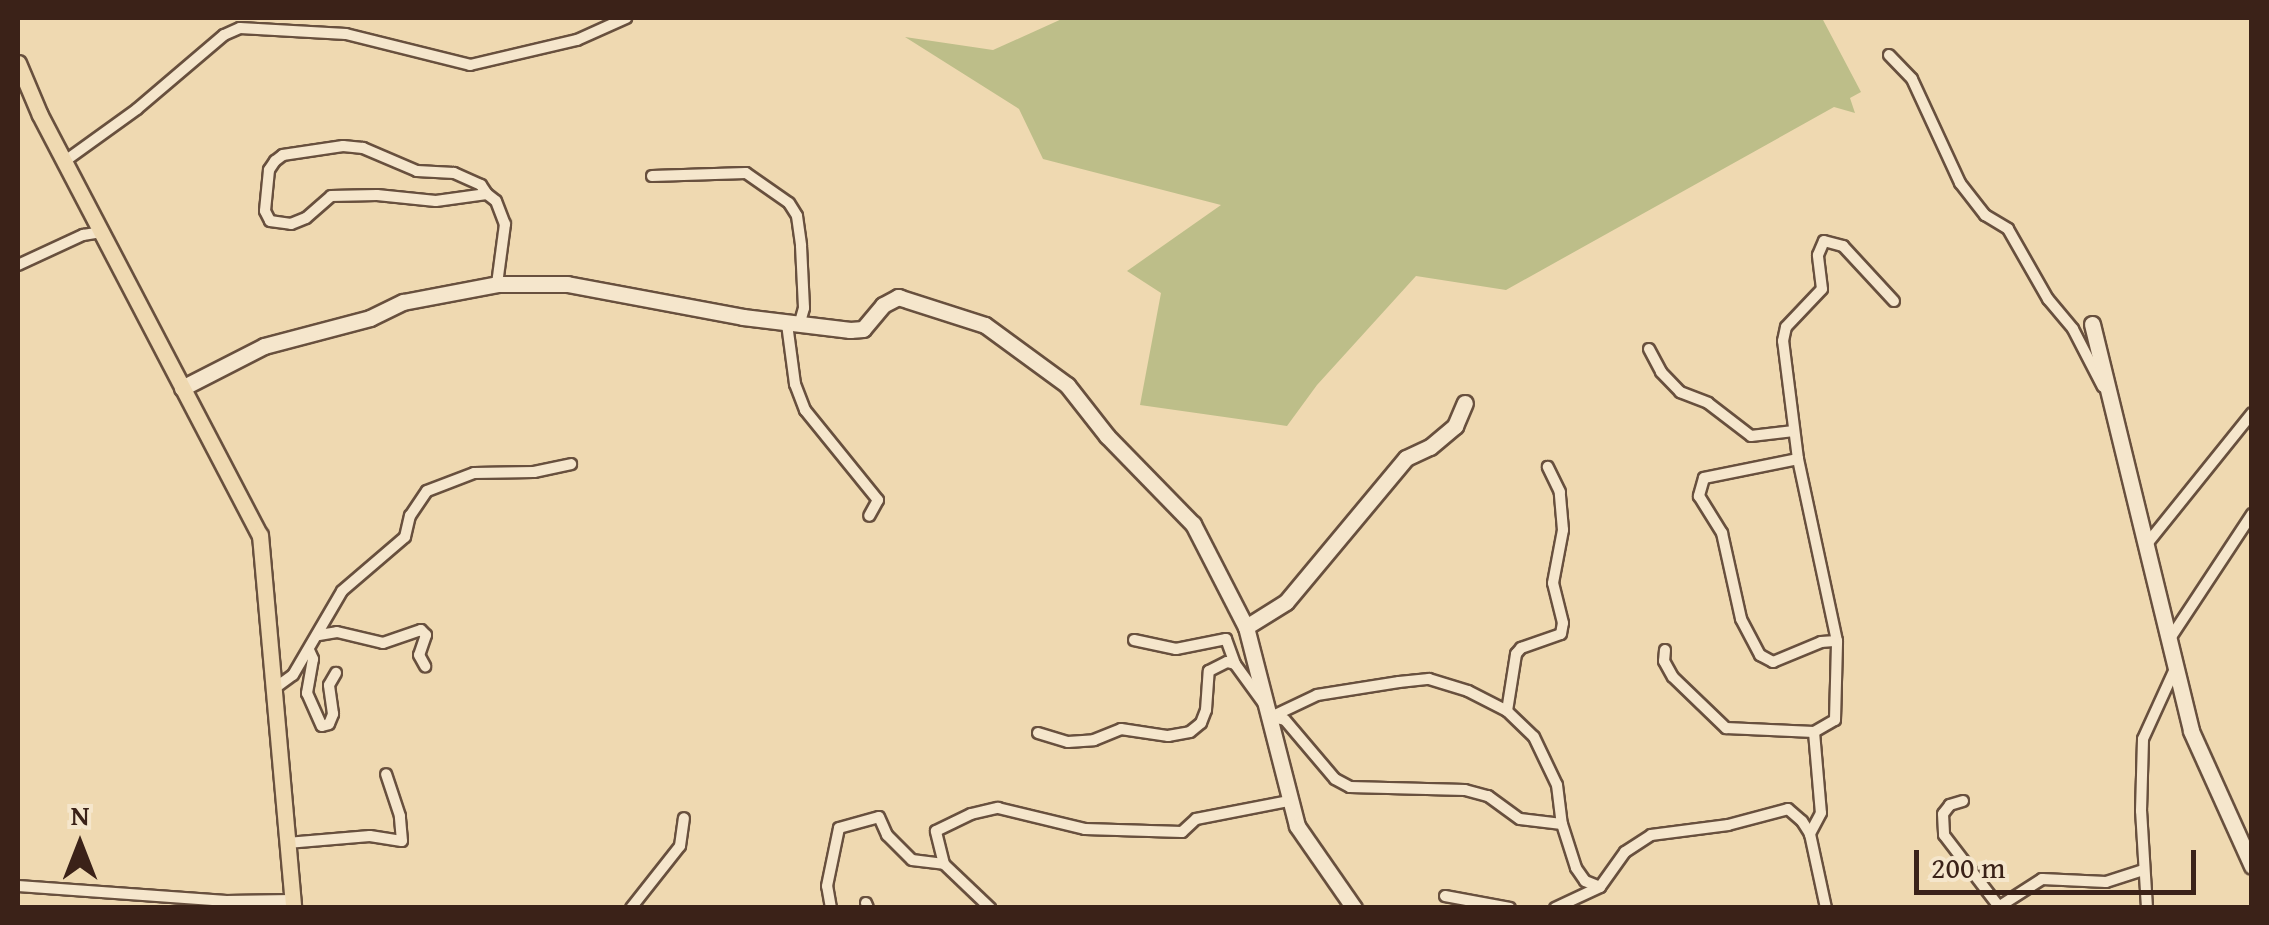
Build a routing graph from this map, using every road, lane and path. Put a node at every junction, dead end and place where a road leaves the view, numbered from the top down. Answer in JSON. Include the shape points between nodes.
{"nodes":[{"id":1,"x":626,"y":18,"type":"edge"},
{"id":2,"x":1889,"y":54,"type":"dead end"},
{"id":3,"x":18,"y":63,"type":"edge"},
{"id":4,"x":64,"y":161,"type":"junction"},
{"id":5,"x":652,"y":176,"type":"dead end"},
{"id":6,"x":487,"y":194,"type":"junction"},
{"id":7,"x":104,"y":232,"type":"junction"},
{"id":8,"x":18,"y":265,"type":"edge"},
{"id":9,"x":497,"y":284,"type":"junction"},
{"id":10,"x":1894,"y":300,"type":"dead end"},
{"id":11,"x":793,"y":324,"type":"junction"},
{"id":12,"x":2092,"y":324,"type":"dead end"},
{"id":13,"x":1649,"y":349,"type":"dead end"},
{"id":14,"x":182,"y":388,"type":"junction"},
{"id":15,"x":1465,"y":403,"type":"dead end"},
{"id":16,"x":2112,"y":406,"type":"junction"},
{"id":17,"x":2252,"y":413,"type":"edge"},
{"id":18,"x":1794,"y":431,"type":"junction"},
{"id":19,"x":1798,"y":460,"type":"junction"},
{"id":20,"x":571,"y":464,"type":"dead end"},
{"id":21,"x":1548,"y":466,"type":"dead end"},
{"id":22,"x":2252,"y":514,"type":"edge"},
{"id":23,"x":869,"y":516,"type":"dead end"},
{"id":24,"x":2146,"y":544,"type":"junction"},
{"id":25,"x":1246,"y":627,"type":"junction"},
{"id":26,"x":319,"y":636,"type":"junction"},
{"id":27,"x":1134,"y":640,"type":"dead end"},
{"id":28,"x":2169,"y":640,"type":"junction"},
{"id":29,"x":1837,"y":641,"type":"junction"},
{"id":30,"x":309,"y":650,"type":"junction"},
{"id":31,"x":1665,"y":650,"type":"dead end"},
{"id":32,"x":1235,"y":664,"type":"junction"},
{"id":33,"x":425,"y":666,"type":"dead end"},
{"id":34,"x":2174,"y":671,"type":"junction"},
{"id":35,"x":336,"y":674,"type":"dead end"},
{"id":36,"x":275,"y":688,"type":"junction"},
{"id":37,"x":1507,"y":710,"type":"junction"},
{"id":38,"x":1271,"y":712,"type":"junction"},
{"id":39,"x":1814,"y":732,"type":"junction"},
{"id":40,"x":1038,"y":733,"type":"dead end"},
{"id":41,"x":386,"y":774,"type":"dead end"},
{"id":42,"x":1289,"y":801,"type":"junction"},
{"id":43,"x":1963,"y":801,"type":"dead end"},
{"id":44,"x":684,"y":818,"type":"dead end"},
{"id":45,"x":1562,"y":824,"type":"junction"},
{"id":46,"x":1810,"y":834,"type":"junction"},
{"id":47,"x":2246,"y":834,"type":"edge"},
{"id":48,"x":287,"y":843,"type":"junction"},
{"id":49,"x":944,"y":864,"type":"junction"},
{"id":50,"x":2252,"y":866,"type":"edge"},
{"id":51,"x":2144,"y":870,"type":"junction"},
{"id":52,"x":18,"y":886,"type":"edge"},
{"id":53,"x":1600,"y":887,"type":"junction"},
{"id":54,"x":1445,"y":896,"type":"dead end"},
{"id":55,"x":293,"y":904,"type":"edge"},
{"id":56,"x":2000,"y":907,"type":"edge"},
{"id":57,"x":630,"y":908,"type":"edge"},
{"id":58,"x":831,"y":908,"type":"edge"},
{"id":59,"x":990,"y":908,"type":"edge"},
{"id":60,"x":1354,"y":908,"type":"edge"},
{"id":61,"x":1510,"y":908,"type":"edge"},
{"id":62,"x":1555,"y":908,"type":"edge"},
{"id":63,"x":1826,"y":908,"type":"edge"},
{"id":64,"x":2148,"y":908,"type":"edge"}],
"edges":[{"from":1,"to":4,"type":"street","via":[[577,40],[470,65],[346,34],[240,28]]},
{"from":2,"to":16,"type":"street","via":[[1912,79],[1960,182],[1985,215],[2008,229],[2073,328]]},
{"from":3,"to":4,"type":"main road"},
{"from":4,"to":7,"type":"main road"},
{"from":5,"to":11,"type":"street","via":[[746,174],[788,203],[802,246],[804,308]]},
{"from":6,"to":6,"type":"street","via":[[436,201],[330,196],[292,224],[270,222],[265,211],[269,170],[282,155],[342,146],[417,171],[454,173]]},
{"from":6,"to":9,"type":"street","via":[[505,224]]},
{"from":7,"to":8,"type":"street"},
{"from":7,"to":14,"type":"main road"},
{"from":9,"to":11,"type":"street","via":[[567,284]]},
{"from":9,"to":14,"type":"street","via":[[403,302],[370,318],[264,346]]},
{"from":10,"to":18,"type":"street","via":[[1843,246],[1820,246],[1822,289],[1786,327],[1783,341]]},
{"from":11,"to":23,"type":"street","via":[[795,384],[805,410],[878,500]]},
{"from":11,"to":25,"type":"street","via":[[863,328],[898,297],[1006,336],[1067,385],[1194,524]]},
{"from":12,"to":16,"type":"street"},
{"from":13,"to":18,"type":"street","via":[[1680,392],[1708,403],[1752,436]]},
{"from":14,"to":36,"type":"main road","via":[[260,535]]},
{"from":15,"to":25,"type":"street","via":[[1455,426],[1406,458],[1286,602]]},
{"from":16,"to":24,"type":"street"},
{"from":17,"to":24,"type":"street"},
{"from":18,"to":19,"type":"street"},
{"from":19,"to":29,"type":"street"},
{"from":19,"to":29,"type":"street","via":[[1704,478],[1699,496],[1722,533],[1742,620],[1760,655],[1773,662]]},
{"from":20,"to":26,"type":"street","via":[[474,472],[428,491],[405,536],[342,592]]},
{"from":21,"to":37,"type":"street","via":[[1560,492],[1563,530],[1553,583],[1564,622],[1560,634],[1516,654]]},
{"from":22,"to":28,"type":"street"},
{"from":24,"to":28,"type":"street"},
{"from":25,"to":38,"type":"street"},
{"from":26,"to":30,"type":"street"},
{"from":26,"to":33,"type":"street","via":[[337,632],[383,643],[421,630],[426,635],[418,654]]},
{"from":27,"to":32,"type":"street","via":[[1189,648],[1226,639]]},
{"from":28,"to":34,"type":"street"},
{"from":29,"to":39,"type":"street","via":[[1836,720]]},
{"from":30,"to":35,"type":"street","via":[[307,693],[322,726],[333,714],[329,685]]},
{"from":30,"to":36,"type":"street"},
{"from":31,"to":39,"type":"street","via":[[1673,677],[1726,728]]},
{"from":32,"to":38,"type":"street"},
{"from":32,"to":40,"type":"street","via":[[1215,664],[1209,671],[1206,710],[1190,732],[1121,730],[1068,742]]},
{"from":34,"to":47,"type":"street","via":[[2191,731]]},
{"from":34,"to":51,"type":"street","via":[[2143,739]]},
{"from":36,"to":48,"type":"main road"},
{"from":37,"to":38,"type":"street","via":[[1429,679],[1317,696]]},
{"from":37,"to":45,"type":"street","via":[[1534,737],[1557,785]]},
{"from":38,"to":42,"type":"street"},
{"from":38,"to":45,"type":"street","via":[[1350,787],[1465,790],[1488,796],[1520,819]]},
{"from":39,"to":46,"type":"street","via":[[1821,813]]},
{"from":41,"to":48,"type":"street","via":[[402,840]]},
{"from":42,"to":49,"type":"street","via":[[1196,819],[1182,832],[1085,829],[998,808],[936,831]]},
{"from":42,"to":60,"type":"street","via":[[1306,841]]},
{"from":43,"to":56,"type":"street","via":[[1944,814],[1944,836]]},
{"from":44,"to":57,"type":"street","via":[[680,846]]},
{"from":45,"to":53,"type":"street","via":[[1576,868]]},
{"from":46,"to":53,"type":"street","via":[[1788,809],[1651,835],[1625,852]]},
{"from":46,"to":63,"type":"street"},
{"from":47,"to":50,"type":"street"},
{"from":48,"to":55,"type":"main road"},
{"from":49,"to":58,"type":"street","via":[[912,860],[879,817],[840,828],[827,886]]},
{"from":49,"to":59,"type":"street"},
{"from":51,"to":56,"type":"street","via":[[2106,882],[2042,879]]},
{"from":51,"to":64,"type":"street"},
{"from":52,"to":55,"type":"street"},
{"from":53,"to":62,"type":"street"},
{"from":54,"to":61,"type":"street"}]}
